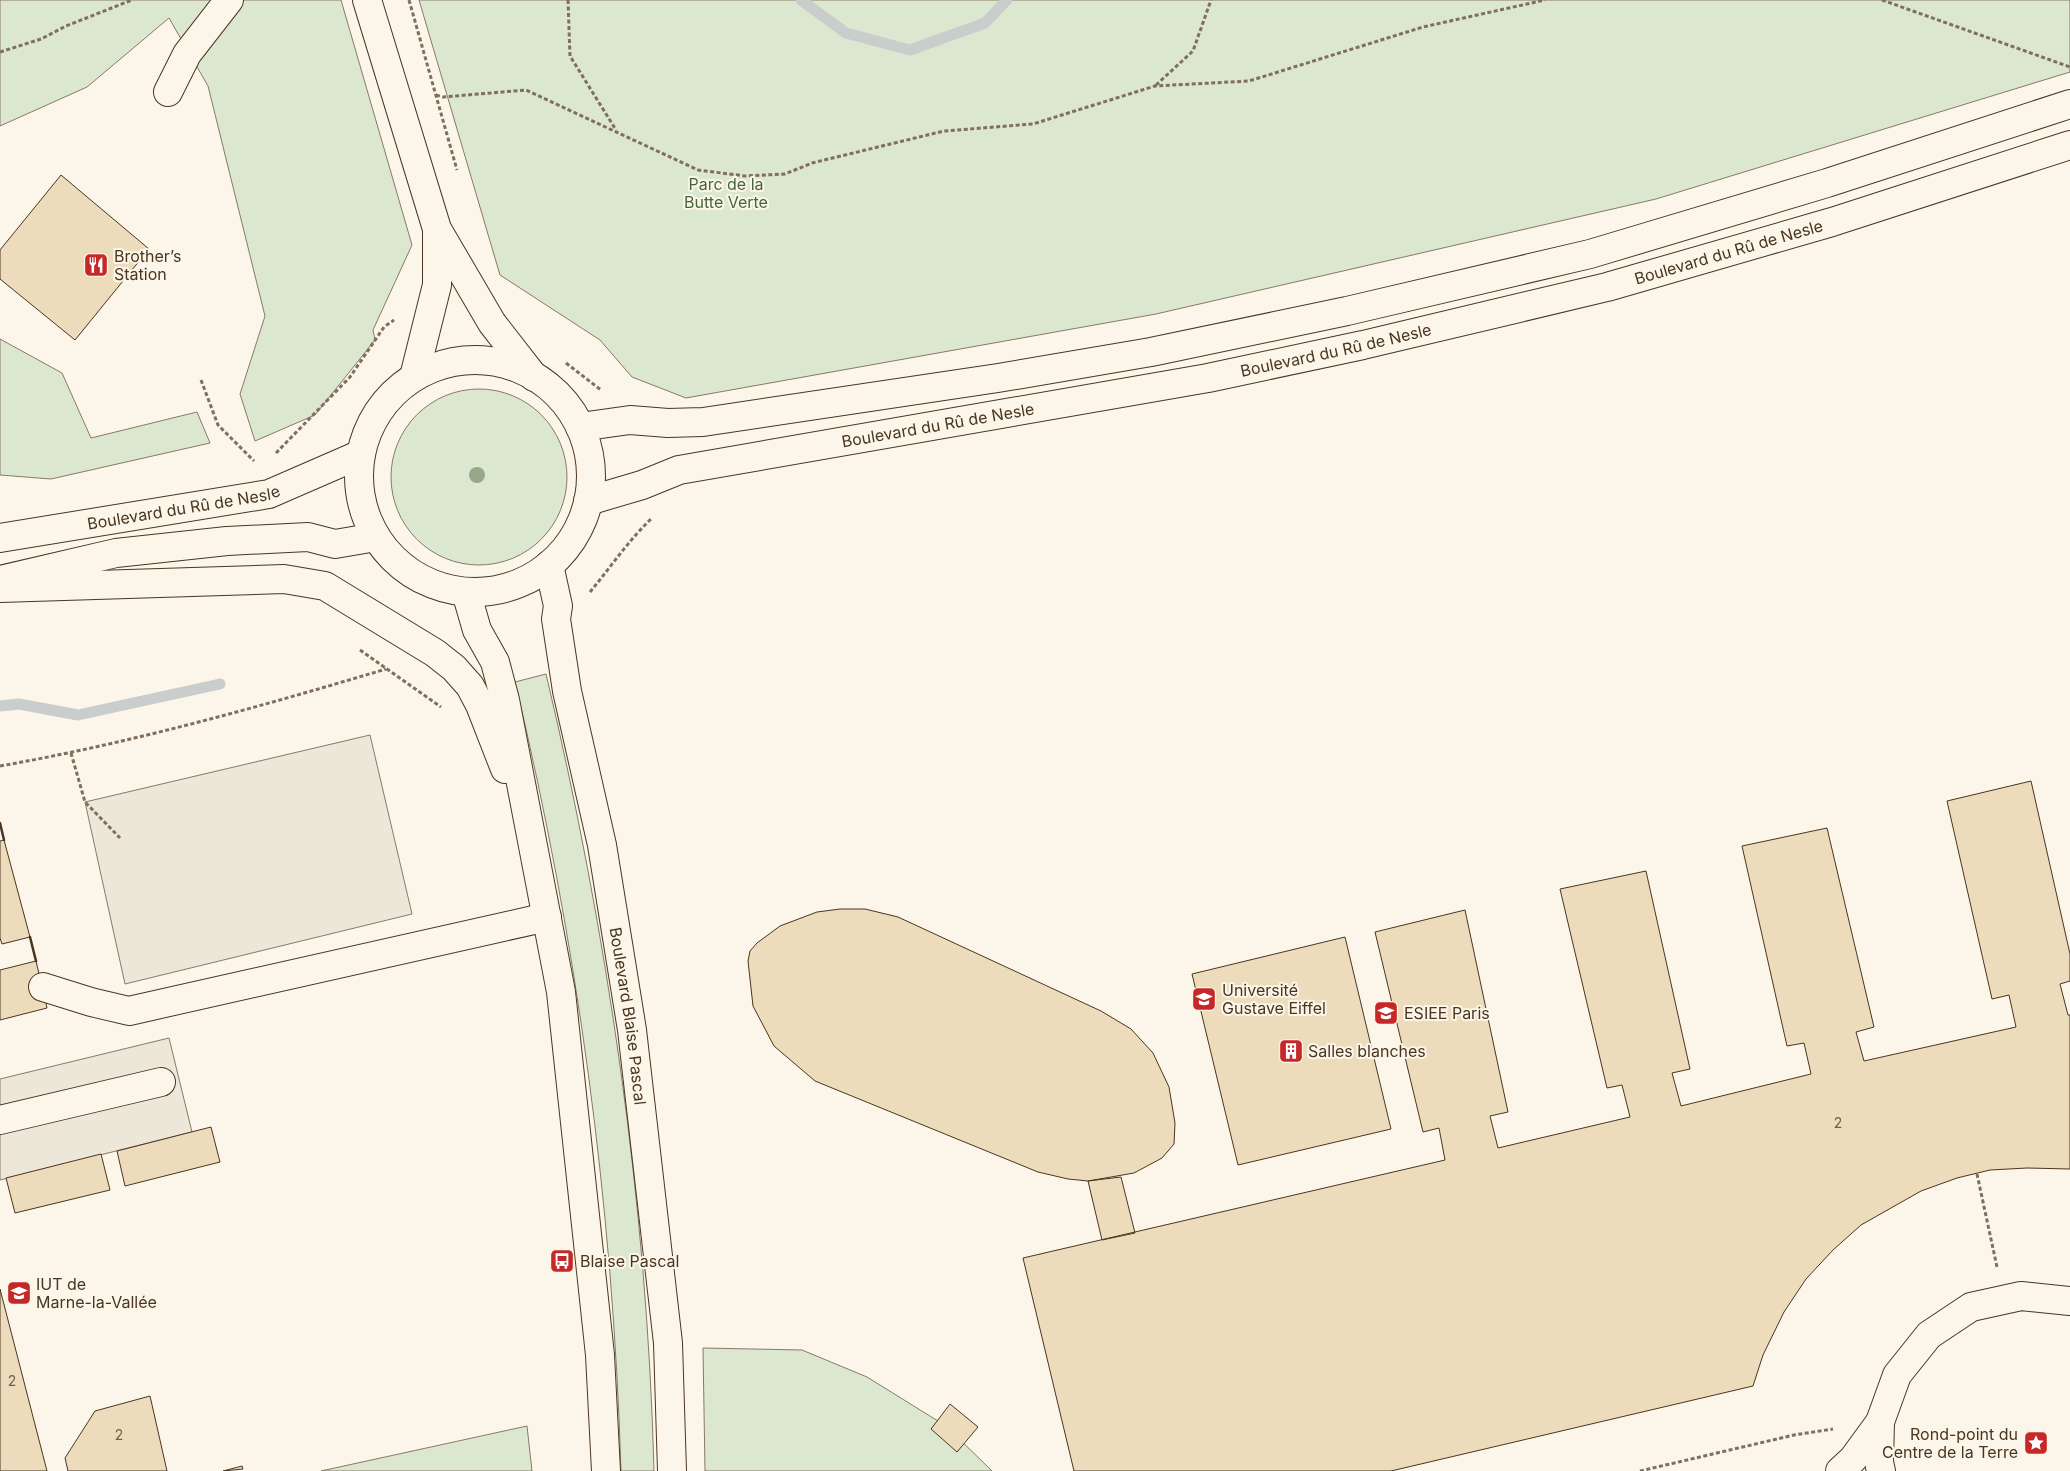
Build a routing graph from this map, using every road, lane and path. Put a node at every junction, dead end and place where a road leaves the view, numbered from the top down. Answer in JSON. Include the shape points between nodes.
{"nodes":[{"id":1,"x":132,"y":0,"type":"edge"},
{"id":2,"x":229,"y":0,"type":"edge"},
{"id":3,"x":367,"y":0,"type":"edge"},
{"id":4,"x":568,"y":0,"type":"edge"},
{"id":5,"x":1211,"y":0,"type":"edge"},
{"id":6,"x":1545,"y":0,"type":"edge"},
{"id":7,"x":1882,"y":0,"type":"edge"},
{"id":8,"x":0,"y":52,"type":"edge"},
{"id":9,"x":2070,"y":67,"type":"edge"},
{"id":10,"x":1155,"y":86,"type":"junction"},
{"id":11,"x":168,"y":92,"type":"dead end"},
{"id":12,"x":436,"y":95,"type":"dead end"},
{"id":13,"x":2070,"y":104,"type":"edge"},
{"id":14,"x":616,"y":131,"type":"junction"},
{"id":15,"x":2070,"y":145,"type":"edge"},
{"id":16,"x":437,"y":229,"type":"junction"},
{"id":17,"x":434,"y":295,"type":"junction"},
{"id":18,"x":414,"y":377,"type":"junction"},
{"id":19,"x":534,"y":377,"type":"junction"},
{"id":20,"x":200,"y":380,"type":"dead end"},
{"id":21,"x":580,"y":426,"type":"junction"},
{"id":22,"x":361,"y":454,"type":"junction"},
{"id":23,"x":274,"y":455,"type":"dead end"},
{"id":24,"x":260,"y":467,"type":"dead end"},
{"id":25,"x":588,"y":501,"type":"junction"},
{"id":26,"x":376,"y":537,"type":"junction"},
{"id":27,"x":0,"y":538,"type":"edge"},
{"id":28,"x":549,"y":565,"type":"junction"},
{"id":29,"x":0,"y":580,"type":"edge"},
{"id":30,"x":0,"y":588,"type":"edge"},
{"id":31,"x":466,"y":592,"type":"junction"},
{"id":32,"x":387,"y":668,"type":"dead end"},
{"id":33,"x":71,"y":753,"type":"junction"},
{"id":34,"x":0,"y":766,"type":"edge"},
{"id":35,"x":120,"y":838,"type":"dead end"},
{"id":36,"x":538,"y":867,"type":"junction"},
{"id":37,"x":547,"y":917,"type":"junction"},
{"id":38,"x":43,"y":987,"type":"dead end"},
{"id":39,"x":161,"y":1082,"type":"dead end"},
{"id":40,"x":0,"y":1120,"type":"edge"},
{"id":41,"x":1977,"y":1174,"type":"dead end"},
{"id":42,"x":1997,"y":1268,"type":"dead end"},
{"id":43,"x":2070,"y":1300,"type":"edge"},
{"id":44,"x":1880,"y":1422,"type":"junction"},
{"id":45,"x":606,"y":1471,"type":"edge"},
{"id":46,"x":672,"y":1471,"type":"edge"},
{"id":47,"x":1640,"y":1471,"type":"edge"},
{"id":48,"x":1840,"y":1471,"type":"edge"},
{"id":49,"x":1881,"y":1471,"type":"edge"}],
"edges":[{"from":1,"to":8,"type":"path","via":[[40,39]]},
{"from":2,"to":11,"type":"main road","via":[[187,54]]},
{"from":3,"to":16,"type":"main road"},
{"from":4,"to":14,"type":"path","via":[[570,56]]},
{"from":5,"to":10,"type":"path","via":[[1192,52]]},
{"from":6,"to":10,"type":"path","via":[[1424,28],[1249,81]]},
{"from":7,"to":9,"type":"path"},
{"from":10,"to":14,"type":"path","via":[[1033,124],[944,131],[812,163],[785,174],[745,176],[698,170]]},
{"from":12,"to":14,"type":"path","via":[[526,90]]},
{"from":13,"to":21,"type":"main road","via":[[1827,183],[1590,254],[1347,311],[1151,352],[998,378],[703,422],[630,420]]},
{"from":15,"to":25,"type":"main road","name":"Boulevard du Rû de Nesle","via":[[1832,222],[1606,287],[1208,378],[679,470]]},
{"from":16,"to":17,"type":"main road"},
{"from":16,"to":19,"type":"main road","via":[[492,324]]},
{"from":17,"to":18,"type":"main road"},
{"from":17,"to":23,"type":"path","via":[[384,327],[350,377]]},
{"from":18,"to":19,"type":"main road","via":[[445,364],[482,360],[509,365]]},
{"from":18,"to":22,"type":"main road","via":[[399,388],[374,418]]},
{"from":19,"to":21,"type":"main road","via":[[558,395]]},
{"from":20,"to":24,"type":"path","via":[[218,425]]},
{"from":21,"to":25,"type":"main road","via":[[588,453]]},
{"from":22,"to":26,"type":"main road","via":[[360,494]]},
{"from":22,"to":27,"type":"main road","name":"Boulevard du Rû de Nesle","via":[[269,494]]},
{"from":25,"to":28,"type":"main road","via":[[576,533]]},
{"from":26,"to":29,"type":"main road","via":[[335,544],[308,538],[227,541],[116,553]]},
{"from":26,"to":31,"type":"main road","via":[[401,566],[416,576],[437,586]]},
{"from":28,"to":31,"type":"main road","via":[[513,586]]},
{"from":28,"to":46,"type":"main road","name":"Boulevard Blaise Pascal","via":[[558,606],[556,619],[565,681],[602,845],[632,1030],[668,1342]]},
{"from":30,"to":36,"type":"main road","via":[[284,579],[325,586],[435,653],[470,686],[498,749]]},
{"from":31,"to":36,"type":"main road","via":[[477,630],[495,662],[499,677]]},
{"from":32,"to":33,"type":"path","via":[[268,704]]},
{"from":33,"to":34,"type":"path"},
{"from":33,"to":35,"type":"path","via":[[85,802]]},
{"from":36,"to":37,"type":"main road"},
{"from":37,"to":38,"type":"main road","via":[[129,1011]]},
{"from":37,"to":45,"type":"main road","via":[[561,992],[587,1218],[600,1355]]},
{"from":39,"to":40,"type":"main road"},
{"from":41,"to":42,"type":"path"},
{"from":43,"to":44,"type":"main road","via":[[2021,1296],[1971,1307],[1929,1335],[1897,1375]]},
{"from":44,"to":47,"type":"path","via":[[1794,1435]]},
{"from":44,"to":48,"type":"main road"},
{"from":44,"to":49,"type":"main road","via":[[1878,1462]]}]}
